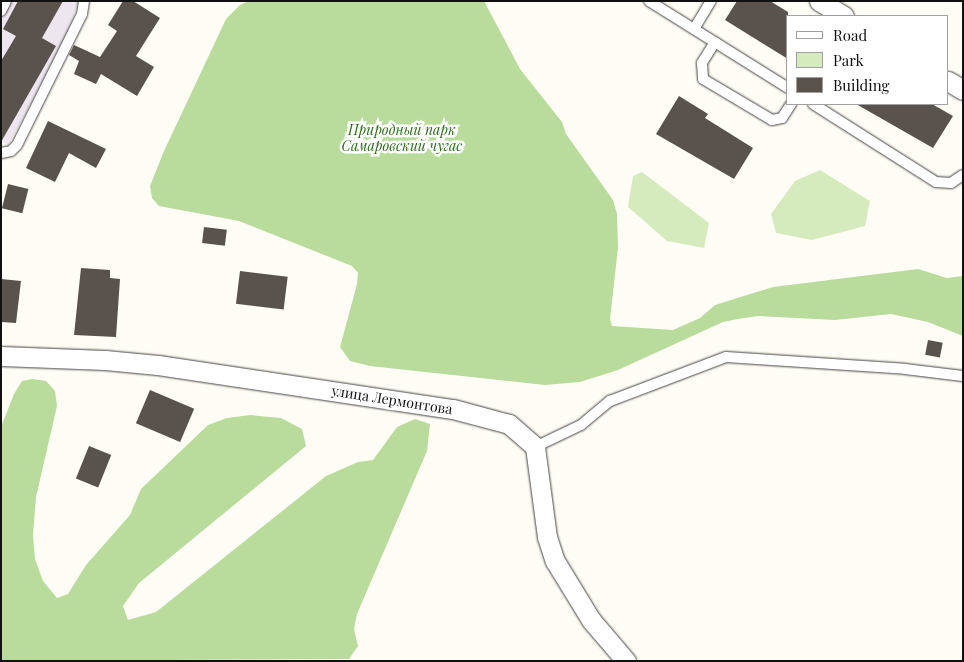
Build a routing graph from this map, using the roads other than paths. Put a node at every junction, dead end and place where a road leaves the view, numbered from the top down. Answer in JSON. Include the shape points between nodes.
{"nodes":[{"id":1,"x":6,"y":1,"type":"edge"},
{"id":2,"x":84,"y":1,"type":"edge"},
{"id":3,"x":649,"y":1,"type":"edge"},
{"id":4,"x":711,"y":1,"type":"edge"},
{"id":5,"x":819,"y":1,"type":"edge"},
{"id":6,"x":1,"y":11,"type":"edge"},
{"id":7,"x":842,"y":15,"type":"edge"},
{"id":8,"x":694,"y":29,"type":"junction"},
{"id":9,"x":715,"y":42,"type":"junction"},
{"id":10,"x":949,"y":82,"type":"edge"},
{"id":11,"x":786,"y":87,"type":"edge"},
{"id":12,"x":963,"y":90,"type":"edge"},
{"id":13,"x":790,"y":105,"type":"edge"},
{"id":14,"x":815,"y":105,"type":"edge"},
{"id":15,"x":1,"y":153,"type":"edge"},
{"id":16,"x":963,"y":175,"type":"edge"},
{"id":17,"x":1,"y":356,"type":"edge"},
{"id":18,"x":963,"y":376,"type":"edge"},
{"id":19,"x":535,"y":447,"type":"junction"},
{"id":20,"x":626,"y":661,"type":"edge"}],
"edges":[{"from":1,"to":6,"type":"lane"},
{"from":2,"to":15,"type":"lane","via":[[82,14],[17,144]]},
{"from":3,"to":8,"type":"lane"},
{"from":4,"to":8,"type":"lane"},
{"from":5,"to":7,"type":"street"},
{"from":8,"to":9,"type":"lane"},
{"from":9,"to":11,"type":"lane"},
{"from":9,"to":13,"type":"lane","via":[[702,63],[703,79],[772,120],[782,118]]},
{"from":10,"to":12,"type":"street"},
{"from":14,"to":16,"type":"lane","via":[[936,182],[951,183]]},
{"from":17,"to":19,"type":"street","name":"улица Лермонтова","via":[[158,365],[453,408],[509,424]]},
{"from":18,"to":19,"type":"lane","via":[[905,368],[726,357],[610,401],[581,425]]},
{"from":19,"to":20,"type":"street","via":[[547,537],[555,561],[591,620]]}]}
